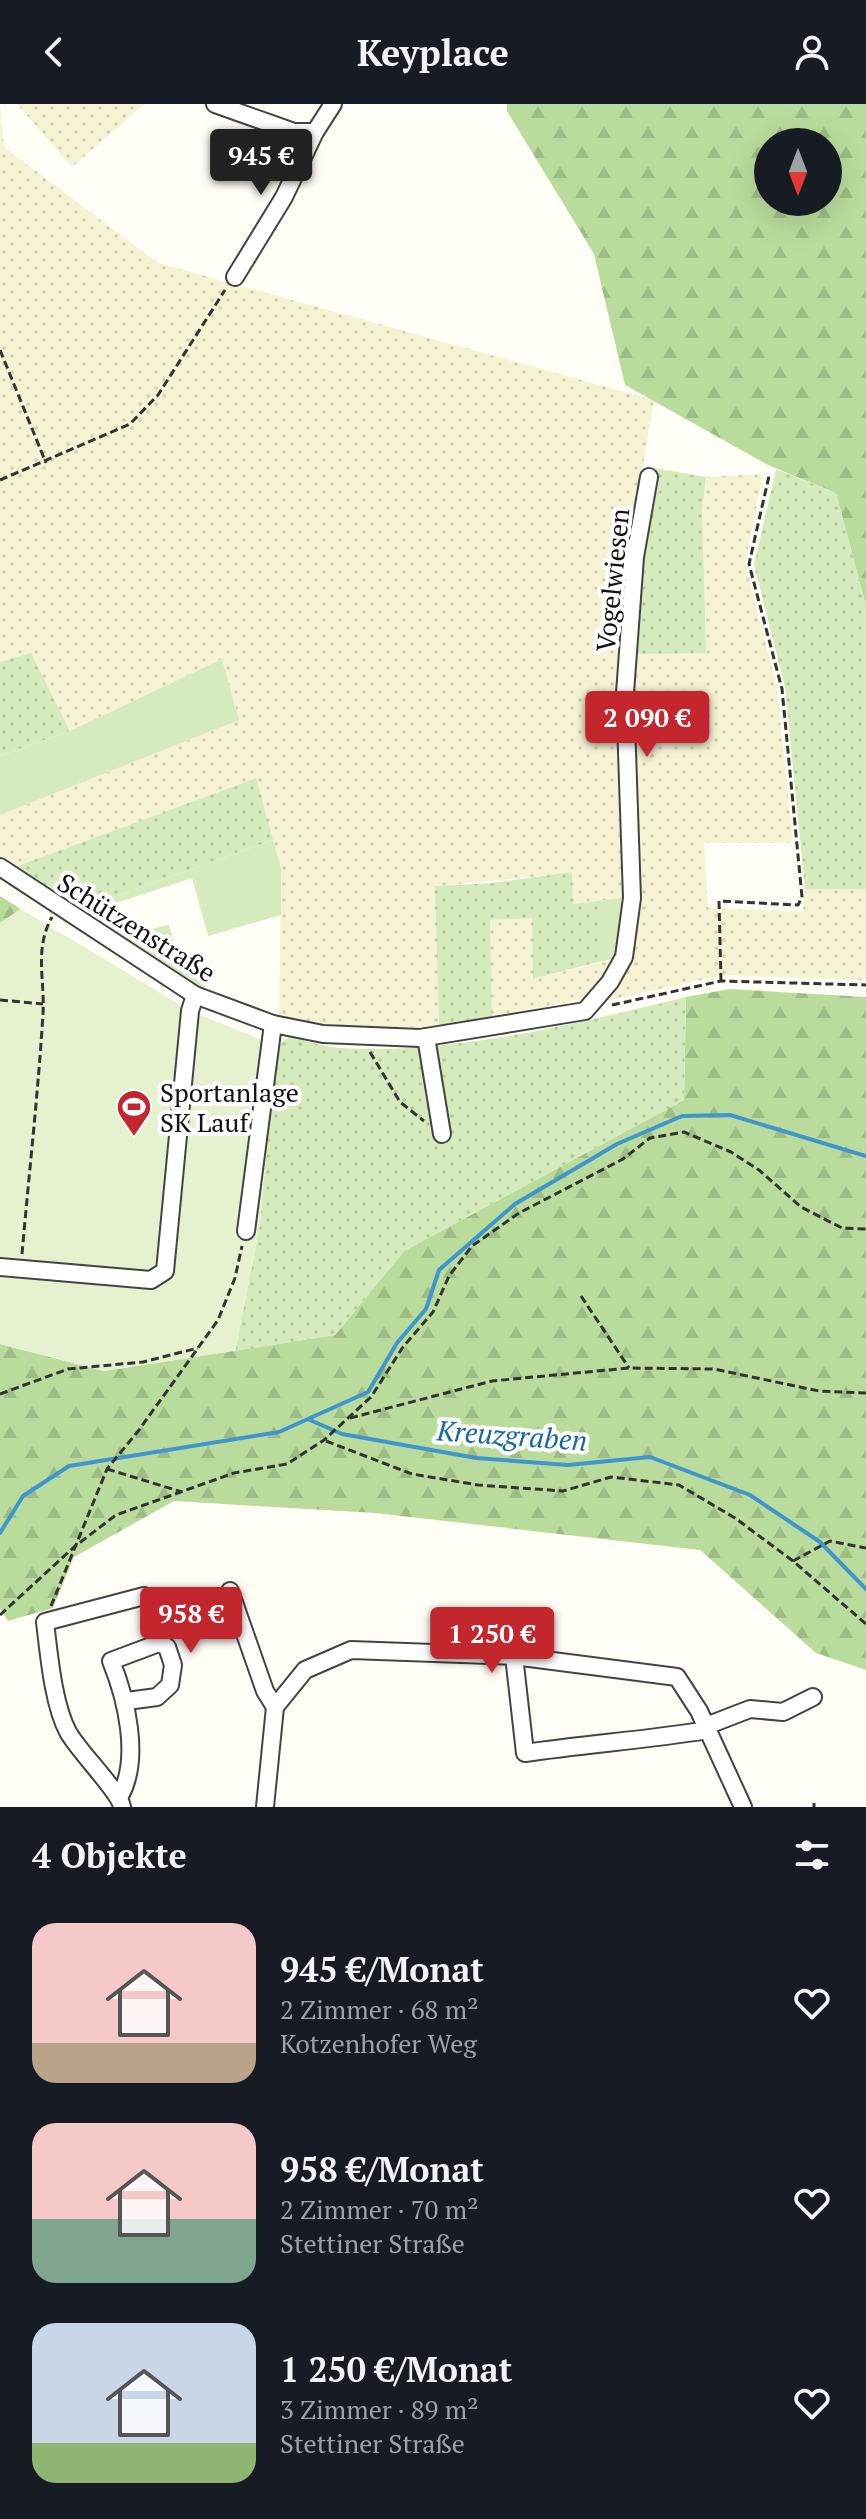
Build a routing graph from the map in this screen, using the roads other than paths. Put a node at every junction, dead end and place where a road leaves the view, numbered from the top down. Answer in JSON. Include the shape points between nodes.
{"nodes":[{"id":1,"x":215,"y":104,"type":"edge"},
{"id":2,"x":333,"y":104,"type":"edge"},
{"id":3,"x":315,"y":132,"type":"junction"},
{"id":4,"x":235,"y":277,"type":"road end"},
{"id":5,"x":649,"y":477,"type":"dead end"},
{"id":6,"x":0,"y":867,"type":"edge"},
{"id":7,"x":195,"y":995,"type":"junction"},
{"id":8,"x":585,"y":1011,"type":"joint"},
{"id":9,"x":273,"y":1024,"type":"junction"},
{"id":10,"x":426,"y":1037,"type":"junction"},
{"id":11,"x":442,"y":1134,"type":"road end"},
{"id":12,"x":246,"y":1231,"type":"road end"},
{"id":13,"x":0,"y":1267,"type":"edge"},
{"id":14,"x":230,"y":1591,"type":"dead end"},
{"id":15,"x":144,"y":1596,"type":"dead end"},
{"id":16,"x":514,"y":1656,"type":"junction"},
{"id":17,"x":813,"y":1697,"type":"dead end"},
{"id":18,"x":127,"y":1701,"type":"dead end"},
{"id":19,"x":275,"y":1707,"type":"junction"},
{"id":20,"x":707,"y":1728,"type":"junction"},
{"id":21,"x":121,"y":1802,"type":"edge"},
{"id":22,"x":265,"y":1807,"type":"edge"},
{"id":23,"x":743,"y":1807,"type":"edge"}],
"edges":[{"from":1,"to":3,"type":"street","via":[[294,132]]},
{"from":2,"to":3,"type":"street"},
{"from":3,"to":4,"type":"street","via":[[284,197]]},
{"from":5,"to":8,"type":"street","name":"Vogelwiesen","via":[[635,557],[625,693],[632,898],[624,957]]},
{"from":6,"to":7,"type":"street","name":"Schützenstraße"},
{"from":7,"to":9,"type":"street","name":"Schützenstraße"},
{"from":7,"to":13,"type":"street","via":[[165,1271],[151,1280]]},
{"from":8,"to":10,"type":"street","name":"Schützenstraße"},
{"from":9,"to":10,"type":"street","name":"Schützenstraße","via":[[323,1034]]},
{"from":9,"to":12,"type":"street"},
{"from":10,"to":11,"type":"street"},
{"from":14,"to":19,"type":"street"},
{"from":15,"to":21,"type":"street","via":[[45,1622],[66,1729]]},
{"from":16,"to":19,"type":"street","via":[[351,1650],[305,1670]]},
{"from":16,"to":20,"type":"street","via":[[677,1677]]},
{"from":16,"to":20,"type":"street","via":[[525,1753],[605,1741],[622,1744]]},
{"from":17,"to":20,"type":"street","via":[[783,1712],[750,1709]]},
{"from":18,"to":21,"type":"street","via":[[127,1784]]},
{"from":19,"to":22,"type":"street"},
{"from":20,"to":23,"type":"street"}]}
